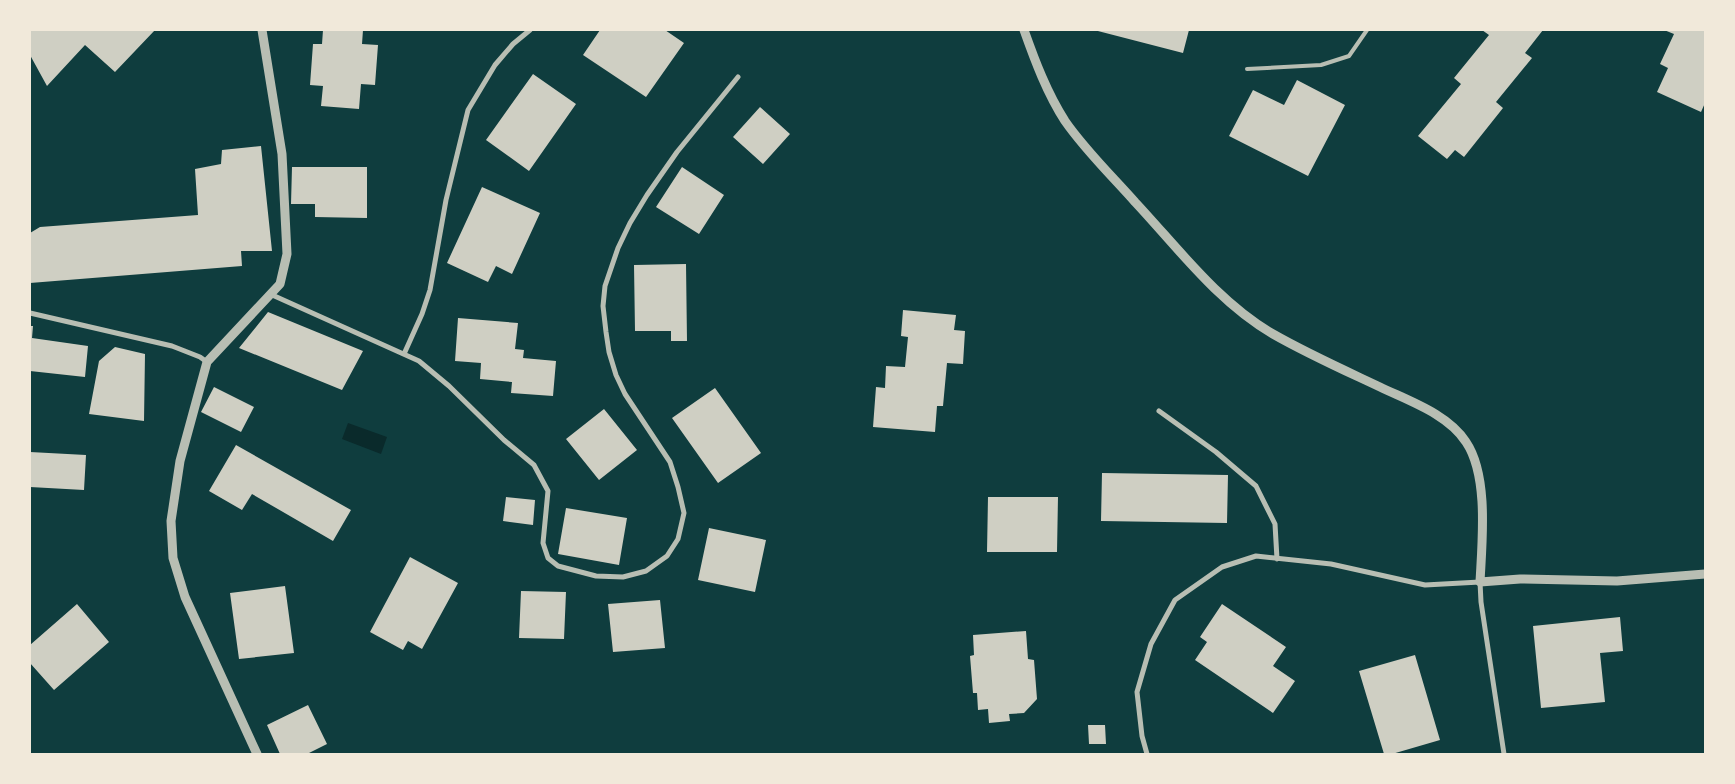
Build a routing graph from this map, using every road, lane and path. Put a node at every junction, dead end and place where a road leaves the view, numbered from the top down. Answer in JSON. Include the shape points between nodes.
{"nodes":[{"id":1,"x":262,"y":30,"type":"edge"},
{"id":2,"x":530,"y":30,"type":"edge"},
{"id":3,"x":1024,"y":30,"type":"edge"},
{"id":4,"x":1366,"y":30,"type":"edge"},
{"id":5,"x":1247,"y":69,"type":"dead end"},
{"id":6,"x":738,"y":77,"type":"dead end"},
{"id":7,"x":270,"y":294,"type":"junction"},
{"id":8,"x":30,"y":314,"type":"edge"},
{"id":9,"x":404,"y":354,"type":"junction"},
{"id":10,"x":207,"y":362,"type":"junction"},
{"id":11,"x":1159,"y":411,"type":"dead end"},
{"id":12,"x":1277,"y":559,"type":"junction"},
{"id":13,"x":1705,"y":574,"type":"edge"},
{"id":14,"x":1480,"y":582,"type":"junction"},
{"id":15,"x":257,"y":754,"type":"edge"},
{"id":16,"x":1147,"y":754,"type":"edge"},
{"id":17,"x":1504,"y":754,"type":"edge"}],
"edges":[{"from":1,"to":7,"type":"street","via":[[282,154],[287,254],[280,284]]},
{"from":2,"to":9,"type":"street","via":[[495,65],[468,110],[446,200],[430,290]]},
{"from":3,"to":14,"type":"street","via":[[1054,101],[1079,139],[1205,279],[1238,310],[1272,334],[1412,402],[1442,418],[1457,431],[1472,452],[1480,482],[1483,526]]},
{"from":4,"to":5,"type":"lane","via":[[1350,56],[1321,65]]},
{"from":6,"to":9,"type":"street","via":[[677,152],[647,195],[618,248],[605,286],[606,332],[616,375],[670,462],[684,513],[678,539],[667,556],[646,572],[623,577],[596,576],[558,566],[548,558],[543,543],[548,491],[534,465],[449,386],[419,361]]},
{"from":7,"to":9,"type":"street"},
{"from":7,"to":10,"type":"street"},
{"from":8,"to":10,"type":"street","via":[[172,346]]},
{"from":10,"to":15,"type":"street","via":[[180,460],[171,521],[173,558],[185,596]]},
{"from":11,"to":12,"type":"street","via":[[1256,486],[1275,524]]},
{"from":12,"to":14,"type":"street","via":[[1331,564],[1425,585]]},
{"from":12,"to":16,"type":"street","via":[[1256,556],[1222,567],[1175,600],[1151,644],[1137,692]]},
{"from":13,"to":14,"type":"street","via":[[1617,581],[1520,579]]},
{"from":14,"to":17,"type":"street"}]}
